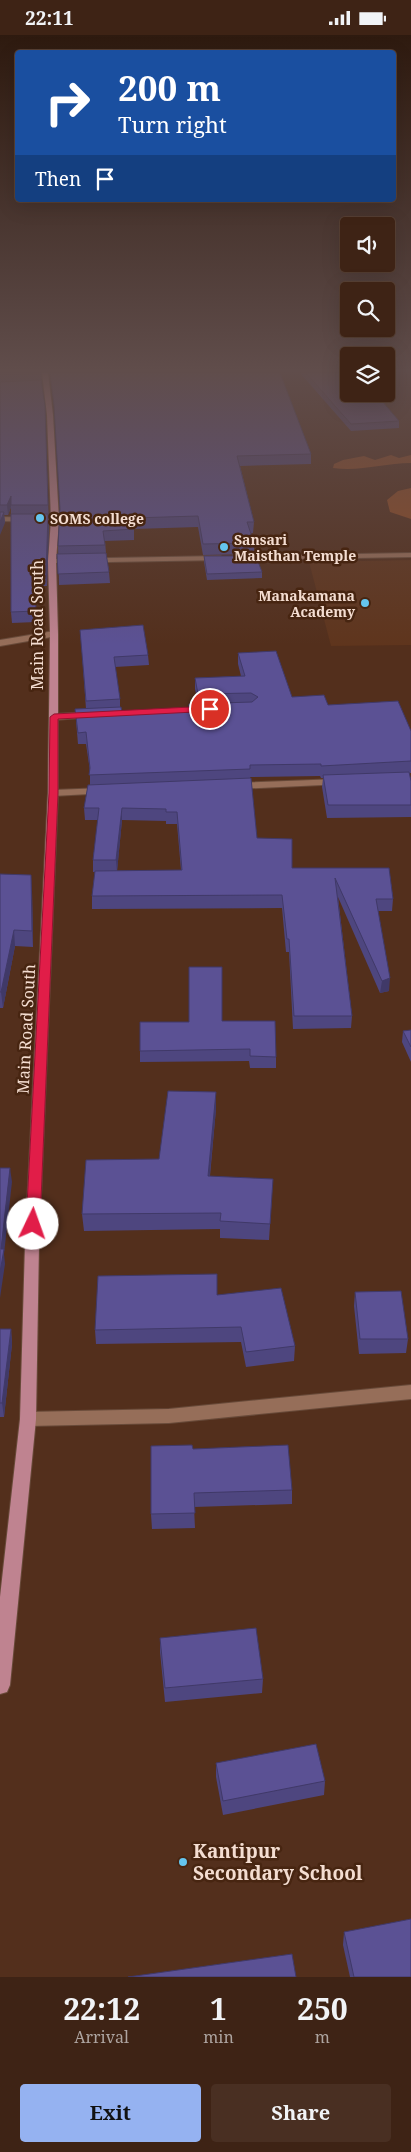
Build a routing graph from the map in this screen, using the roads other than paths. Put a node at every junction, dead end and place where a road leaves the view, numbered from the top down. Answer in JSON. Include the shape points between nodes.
{"nodes":[{"id":1,"x":52,"y":464,"type":"edge"},
{"id":2,"x":0,"y":519,"type":"edge"},
{"id":3,"x":55,"y":520,"type":"junction"},
{"id":4,"x":411,"y":555,"type":"edge"},
{"id":5,"x":52,"y":561,"type":"junction"},
{"id":6,"x":54,"y":634,"type":"junction"},
{"id":7,"x":0,"y":643,"type":"edge"},
{"id":8,"x":103,"y":714,"type":"edge"},
{"id":9,"x":54,"y":717,"type":"junction"},
{"id":10,"x":351,"y":782,"type":"edge"},
{"id":11,"x":222,"y":787,"type":"edge"},
{"id":12,"x":113,"y":791,"type":"edge"},
{"id":13,"x":53,"y":793,"type":"junction"},
{"id":14,"x":411,"y":1392,"type":"edge"},
{"id":15,"x":28,"y":1419,"type":"junction"},
{"id":16,"x":0,"y":1685,"type":"edge"}],
"edges":[{"from":1,"to":3,"type":"main road","name":"Main Road South"},
{"from":2,"to":3,"type":"street"},
{"from":3,"to":5,"type":"main road","name":"Main Road South"},
{"from":4,"to":5,"type":"street"},
{"from":5,"to":6,"type":"main road","name":"Main Road South"},
{"from":6,"to":7,"type":"street"},
{"from":6,"to":9,"type":"main road","name":"Main Road South"},
{"from":8,"to":9,"type":"street"},
{"from":9,"to":13,"type":"main road","name":"Main Road South"},
{"from":10,"to":11,"type":"street"},
{"from":12,"to":13,"type":"street"},
{"from":13,"to":15,"type":"main road","name":"Main Road South","via":[[32,1244]]},
{"from":14,"to":15,"type":"street","via":[[169,1416]]},
{"from":15,"to":16,"type":"main road","name":"Main Road South"}]}
